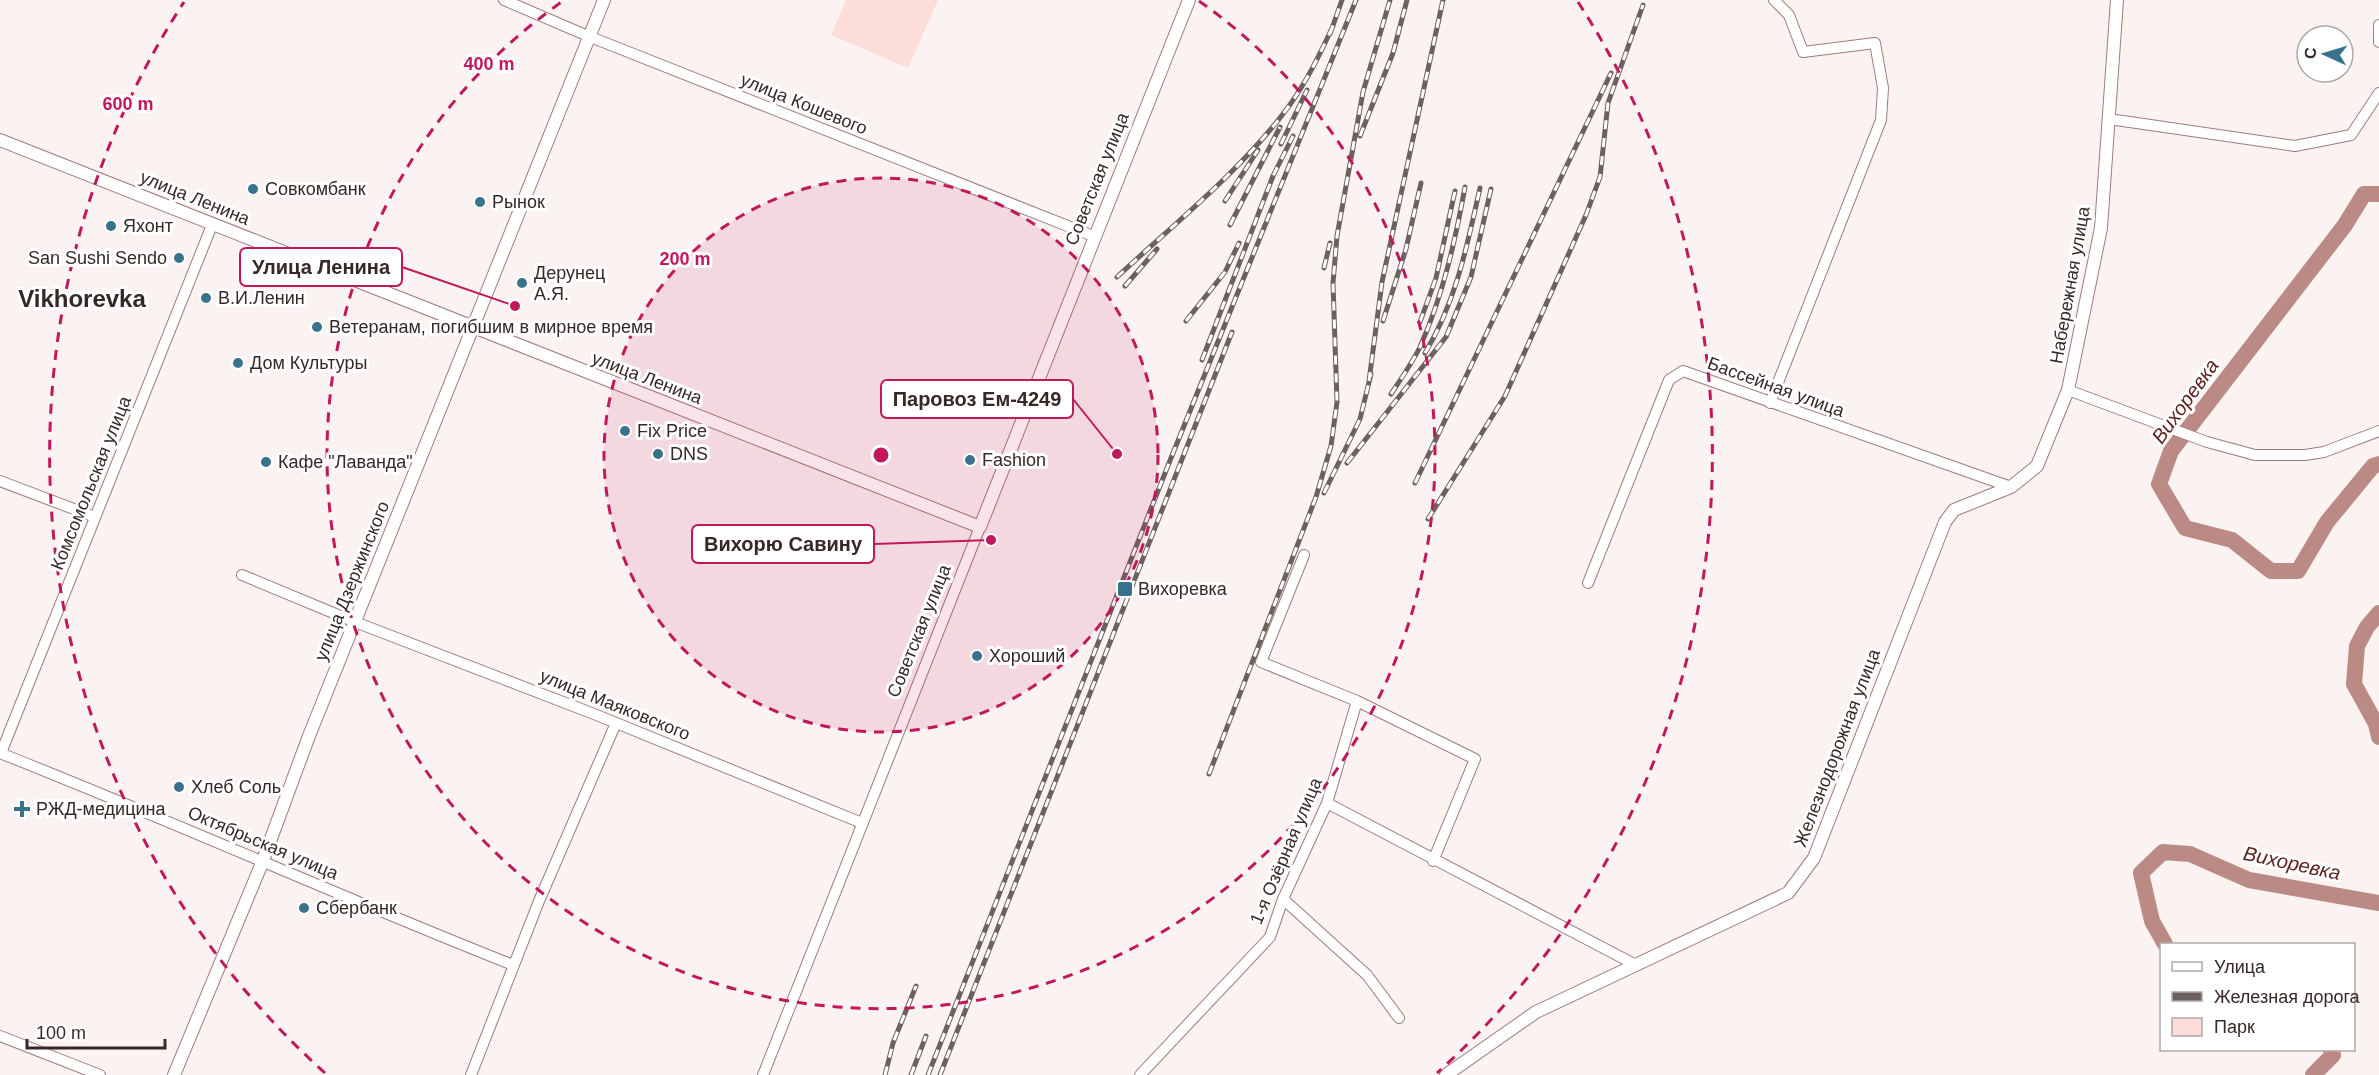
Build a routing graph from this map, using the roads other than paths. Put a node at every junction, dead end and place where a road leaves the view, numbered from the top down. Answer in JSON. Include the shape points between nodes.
{"nodes":[{"id":1,"x":504,"y":0,"type":"edge"},
{"id":2,"x":604,"y":0,"type":"edge"},
{"id":3,"x":1189,"y":0,"type":"edge"},
{"id":4,"x":1774,"y":0,"type":"edge"},
{"id":5,"x":2117,"y":0,"type":"edge"},
{"id":6,"x":2379,"y":25,"type":"edge"},
{"id":7,"x":588,"y":36,"type":"junction"},
{"id":8,"x":2379,"y":42,"type":"edge"},
{"id":9,"x":2379,"y":93,"type":"edge"},
{"id":10,"x":2109,"y":119,"type":"junction"},
{"id":11,"x":0,"y":140,"type":"edge"},
{"id":12,"x":212,"y":225,"type":"junction"},
{"id":13,"x":1093,"y":236,"type":"junction"},
{"id":14,"x":472,"y":328,"type":"junction"},
{"id":15,"x":2068,"y":390,"type":"junction"},
{"id":16,"x":1770,"y":403,"type":"junction"},
{"id":17,"x":2379,"y":431,"type":"edge"},
{"id":18,"x":0,"y":481,"type":"edge"},
{"id":19,"x":2012,"y":487,"type":"junction"},
{"id":20,"x":95,"y":517,"type":"junction"},
{"id":21,"x":980,"y":527,"type":"junction"},
{"id":22,"x":1304,"y":555,"type":"dead end"},
{"id":23,"x":242,"y":575,"type":"dead end"},
{"id":24,"x":1588,"y":583,"type":"dead end"},
{"id":25,"x":355,"y":622,"type":"junction"},
{"id":26,"x":1357,"y":701,"type":"junction"},
{"id":27,"x":616,"y":723,"type":"junction"},
{"id":28,"x":0,"y":753,"type":"edge"},
{"id":29,"x":1327,"y":803,"type":"junction"},
{"id":30,"x":862,"y":824,"type":"junction"},
{"id":31,"x":1433,"y":861,"type":"junction"},
{"id":32,"x":262,"y":863,"type":"junction"},
{"id":33,"x":1283,"y":899,"type":"junction"},
{"id":34,"x":513,"y":965,"type":"junction"},
{"id":35,"x":1636,"y":965,"type":"junction"},
{"id":36,"x":1398,"y":1018,"type":"dead end"},
{"id":37,"x":0,"y":1036,"type":"edge"},
{"id":38,"x":100,"y":1075,"type":"edge"},
{"id":39,"x":174,"y":1075,"type":"edge"},
{"id":40,"x":471,"y":1075,"type":"edge"},
{"id":41,"x":764,"y":1075,"type":"edge"},
{"id":42,"x":1140,"y":1075,"type":"edge"},
{"id":43,"x":1446,"y":1075,"type":"edge"}],
"edges":[{"from":1,"to":7,"type":"street","name":"улица Кошевого"},
{"from":2,"to":7,"type":"street","name":"улица Дзержинского"},
{"from":3,"to":13,"type":"street","name":"Советская улица"},
{"from":4,"to":16,"type":"street","via":[[1789,15],[1803,52],[1875,43],[1883,88],[1881,120]]},
{"from":5,"to":10,"type":"street","name":"Набережная улица"},
{"from":6,"to":8,"type":"street"},
{"from":7,"to":13,"type":"street","name":"улица Кошевого"},
{"from":7,"to":14,"type":"street","name":"улица Дзержинского"},
{"from":9,"to":10,"type":"street","via":[[2351,135],[2295,146]]},
{"from":10,"to":15,"type":"street","name":"Набережная улица","via":[[2101,228]]},
{"from":11,"to":12,"type":"street","name":"улица Ленина"},
{"from":12,"to":14,"type":"street","name":"улица Ленина"},
{"from":12,"to":20,"type":"street","name":"Комсомольская улица"},
{"from":13,"to":21,"type":"street","name":"Советская улица"},
{"from":14,"to":21,"type":"street","name":"улица Ленина"},
{"from":14,"to":25,"type":"street","name":"улица Дзержинского"},
{"from":15,"to":17,"type":"street","via":[[2207,442],[2255,455],[2324,452]]},
{"from":15,"to":19,"type":"street","name":"Набережная улица","via":[[2037,466]]},
{"from":16,"to":19,"type":"street","name":"Бассейная улица"},
{"from":16,"to":24,"type":"street","name":"Бассейная улица","via":[[1683,371],[1669,380]]},
{"from":18,"to":20,"type":"street"},
{"from":19,"to":35,"type":"street","name":"Железнодорожная улица","via":[[1954,510],[1944,522],[1814,858],[1788,893]]},
{"from":20,"to":28,"type":"street","name":"Комсомольская улица"},
{"from":21,"to":30,"type":"street","name":"Советская улица"},
{"from":22,"to":26,"type":"street","via":[[1261,662]]},
{"from":23,"to":25,"type":"street"},
{"from":25,"to":27,"type":"street","name":"улица Маяковского"},
{"from":25,"to":32,"type":"street","name":"улица Дзержинского"},
{"from":26,"to":29,"type":"street","name":"1-я Озёрная улица"},
{"from":26,"to":31,"type":"street","via":[[1475,759]]},
{"from":27,"to":30,"type":"street","name":"улица Маяковского"},
{"from":27,"to":34,"type":"street"},
{"from":28,"to":32,"type":"street","name":"Октябрьская улица","via":[[146,811]]},
{"from":29,"to":31,"type":"street"},
{"from":29,"to":33,"type":"street","name":"1-я Озёрная улица"},
{"from":30,"to":41,"type":"street","name":"Советская улица"},
{"from":31,"to":35,"type":"street"},
{"from":32,"to":34,"type":"street","name":"Октябрьская улица"},
{"from":32,"to":39,"type":"street","name":"улица Дзержинского"},
{"from":33,"to":36,"type":"street","via":[[1367,975]]},
{"from":33,"to":42,"type":"street","name":"1-я Озёрная улица","via":[[1270,937]]},
{"from":34,"to":40,"type":"street"},
{"from":35,"to":43,"type":"street","name":"Железнодорожная улица","via":[[1536,1012]]},
{"from":37,"to":38,"type":"street"}]}
